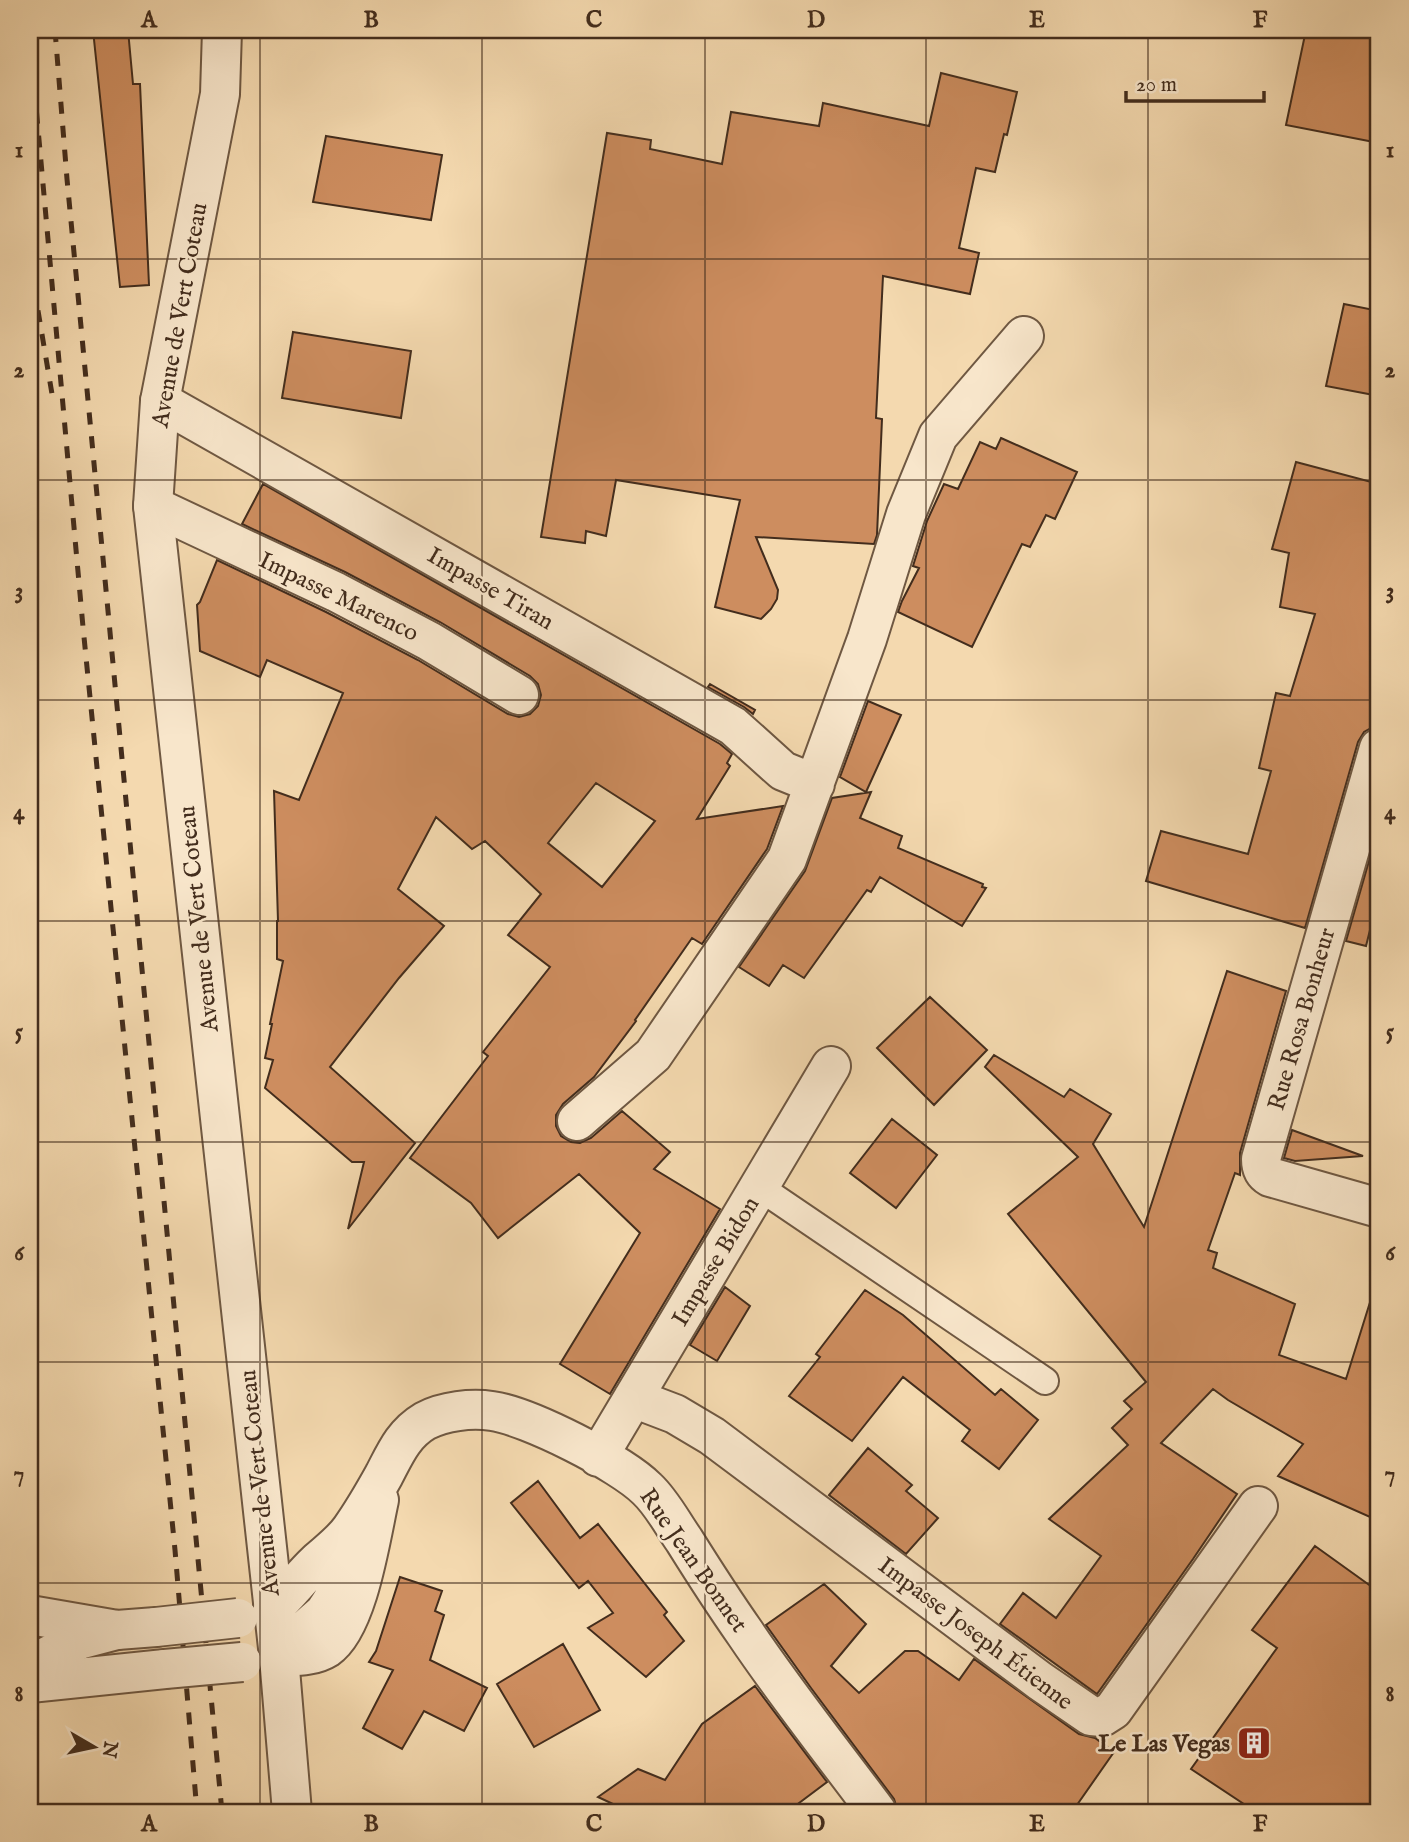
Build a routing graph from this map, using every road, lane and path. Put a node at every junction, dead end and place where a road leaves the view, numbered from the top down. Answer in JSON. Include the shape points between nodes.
{"nodes":[{"id":1,"x":222,"y":30,"type":"edge"},
{"id":2,"x":1024,"y":336,"type":"dead end"},
{"id":3,"x":160,"y":401,"type":"junction"},
{"id":4,"x":153,"y":506,"type":"junction"},
{"id":5,"x":519,"y":695,"type":"dead end"},
{"id":6,"x":1379,"y":748,"type":"edge"},
{"id":7,"x":815,"y":784,"type":"junction"},
{"id":8,"x":831,"y":1066,"type":"dead end"},
{"id":9,"x":577,"y":1121,"type":"dead end"},
{"id":10,"x":759,"y":1187,"type":"junction"},
{"id":11,"x":1379,"y":1208,"type":"edge"},
{"id":12,"x":1045,"y":1381,"type":"dead end"},
{"id":13,"x":633,"y":1398,"type":"junction"},
{"id":14,"x":598,"y":1457,"type":"junction"},
{"id":15,"x":384,"y":1474,"type":"junction"},
{"id":16,"x":1258,"y":1506,"type":"dead end"},
{"id":17,"x":350,"y":1532,"type":"junction"},
{"id":18,"x":256,"y":1613,"type":"junction"},
{"id":19,"x":30,"y":1615,"type":"edge"},
{"id":20,"x":117,"y":1630,"type":"junction"},
{"id":21,"x":279,"y":1657,"type":"junction"},
{"id":22,"x":30,"y":1675,"type":"edge"},
{"id":23,"x":30,"y":1683,"type":"edge"},
{"id":24,"x":292,"y":1812,"type":"edge"},
{"id":25,"x":877,"y":1812,"type":"edge"}],
"edges":[{"from":1,"to":3,"type":"street","name":"Avenue de Vert Coteau","via":[[220,94]]},
{"from":2,"to":7,"type":"street","via":[[938,436],[906,514]]},
{"from":3,"to":4,"type":"street","name":"Avenue de Vert Coteau"},
{"from":3,"to":7,"type":"street","name":"Impasse Tiran","via":[[733,726],[783,771]]},
{"from":4,"to":5,"type":"street","name":"Impasse Marenco","via":[[336,592]]},
{"from":4,"to":18,"type":"street","name":"Avenue de Vert Coteau"},
{"from":6,"to":11,"type":"street","name":"Rue Rosa Bonheur","via":[[1261,1159],[1265,1175]]},
{"from":7,"to":9,"type":"street","via":[[787,859],[653,1055]]},
{"from":8,"to":10,"type":"street","name":"Impasse Bidon"},
{"from":10,"to":12,"type":"lane"},
{"from":10,"to":13,"type":"street","name":"Impasse Bidon"},
{"from":13,"to":14,"type":"street","name":"Impasse Bidon"},
{"from":13,"to":16,"type":"street","name":"Impasse Joseph Étienne","via":[[675,1414],[712,1436],[1091,1716],[1102,1717],[1113,1710]]},
{"from":14,"to":15,"type":"street","name":"Rue Jean Bonnet","via":[[510,1415],[459,1411],[413,1429]]},
{"from":14,"to":25,"type":"street","name":"Rue Jean Bonnet","via":[[635,1478],[657,1499],[746,1635]]},
{"from":15,"to":17,"type":"street","name":"Rue Jean Bonnet"},
{"from":15,"to":21,"type":"street","name":"Rue Jean Bonnet","via":[[346,1625],[327,1648],[310,1655]]},
{"from":17,"to":18,"type":"street","name":"Rue Jean Bonnet","via":[[290,1592]]},
{"from":17,"to":21,"type":"street","name":"Rue Jean Bonnet","via":[[334,1599]]},
{"from":18,"to":20,"type":"street","bridge":true},
{"from":18,"to":21,"type":"street","name":"Avenue de Vert Coteau"},
{"from":19,"to":20,"type":"street"},
{"from":20,"to":22,"type":"street","via":[[79,1640],[48,1656]]},
{"from":21,"to":23,"type":"street","bridge":true},
{"from":21,"to":24,"type":"street","name":"Avenue de Vert Coteau"}]}
